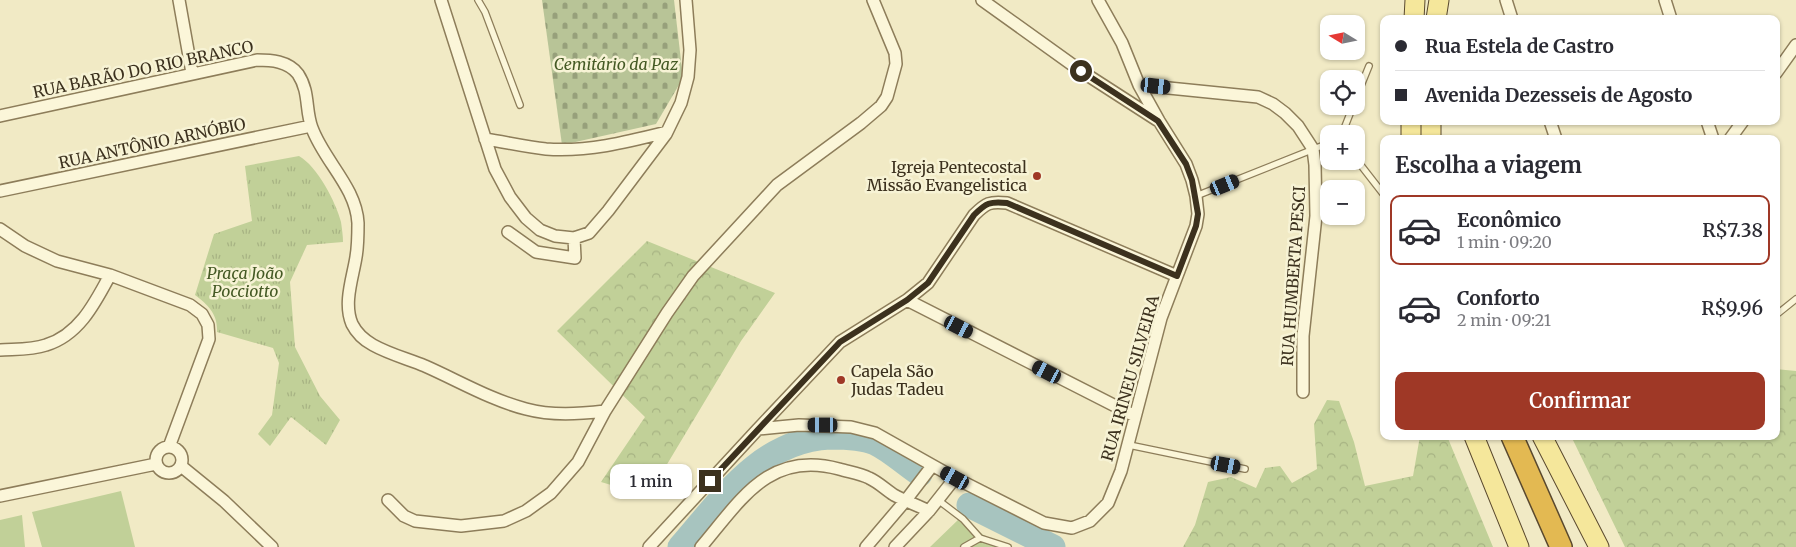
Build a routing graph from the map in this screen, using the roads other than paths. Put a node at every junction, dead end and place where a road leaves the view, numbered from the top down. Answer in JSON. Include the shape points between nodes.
{"nodes":[{"id":1,"x":179,"y":0,"type":"edge"},
{"id":2,"x":441,"y":0,"type":"edge"},
{"id":3,"x":478,"y":0,"type":"edge"},
{"id":4,"x":686,"y":0,"type":"edge"},
{"id":5,"x":873,"y":0,"type":"edge"},
{"id":6,"x":982,"y":0,"type":"edge"},
{"id":7,"x":1098,"y":0,"type":"edge"},
{"id":8,"x":1415,"y":0,"type":"edge"},
{"id":9,"x":1439,"y":0,"type":"edge"},
{"id":10,"x":1506,"y":0,"type":"edge"},
{"id":11,"x":1665,"y":0,"type":"edge"},
{"id":12,"x":1414,"y":15,"type":"edge"},
{"id":13,"x":1437,"y":15,"type":"edge"},
{"id":14,"x":1511,"y":15,"type":"edge"},
{"id":15,"x":1671,"y":15,"type":"edge"},
{"id":16,"x":1796,"y":45,"type":"edge"},
{"id":17,"x":1369,"y":66,"type":"dead end"},
{"id":18,"x":1780,"y":67,"type":"edge"},
{"id":19,"x":192,"y":72,"type":"junction"},
{"id":20,"x":1365,"y":76,"type":"edge"},
{"id":21,"x":1139,"y":85,"type":"junction"},
{"id":22,"x":520,"y":105,"type":"dead end"},
{"id":23,"x":0,"y":116,"type":"edge"},
{"id":24,"x":1158,"y":121,"type":"junction"},
{"id":25,"x":311,"y":126,"type":"junction"},
{"id":26,"x":667,"y":132,"type":"junction"},
{"id":27,"x":485,"y":139,"type":"junction"},
{"id":28,"x":1320,"y":146,"type":"edge"},
{"id":29,"x":1313,"y":149,"type":"junction"},
{"id":30,"x":1365,"y":170,"type":"edge"},
{"id":31,"x":1380,"y":190,"type":"edge"},
{"id":32,"x":0,"y":191,"type":"edge"},
{"id":33,"x":1196,"y":196,"type":"junction"},
{"id":34,"x":0,"y":229,"type":"edge"},
{"id":35,"x":508,"y":232,"type":"dead end"},
{"id":36,"x":574,"y":238,"type":"junction"},
{"id":37,"x":110,"y":275,"type":"junction"},
{"id":38,"x":1177,"y":276,"type":"junction"},
{"id":39,"x":1796,"y":299,"type":"edge"},
{"id":40,"x":907,"y":300,"type":"junction"},
{"id":41,"x":1780,"y":312,"type":"edge"},
{"id":42,"x":0,"y":350,"type":"edge"},
{"id":43,"x":1302,"y":392,"type":"dead end"},
{"id":44,"x":605,"y":411,"type":"junction"},
{"id":45,"x":1135,"y":416,"type":"junction"},
{"id":46,"x":758,"y":429,"type":"junction"},
{"id":47,"x":1476,"y":440,"type":"edge"},
{"id":48,"x":1514,"y":440,"type":"edge"},
{"id":49,"x":1544,"y":440,"type":"edge"},
{"id":50,"x":1129,"y":445,"type":"junction"},
{"id":51,"x":169,"y":447,"type":"junction"},
{"id":52,"x":156,"y":464,"type":"junction"},
{"id":53,"x":181,"y":466,"type":"junction"},
{"id":54,"x":932,"y":466,"type":"junction"},
{"id":55,"x":1245,"y":469,"type":"dead end"},
{"id":56,"x":955,"y":478,"type":"junction"},
{"id":57,"x":0,"y":496,"type":"edge"},
{"id":58,"x":388,"y":500,"type":"dead end"},
{"id":59,"x":906,"y":500,"type":"junction"},
{"id":60,"x":938,"y":500,"type":"junction"},
{"id":61,"x":929,"y":511,"type":"junction"},
{"id":62,"x":980,"y":538,"type":"junction"},
{"id":63,"x":272,"y":547,"type":"edge"},
{"id":64,"x":649,"y":547,"type":"edge"},
{"id":65,"x":701,"y":547,"type":"edge"},
{"id":66,"x":866,"y":547,"type":"edge"},
{"id":67,"x":896,"y":547,"type":"edge"},
{"id":68,"x":964,"y":547,"type":"edge"},
{"id":69,"x":1008,"y":547,"type":"edge"},
{"id":70,"x":1519,"y":547,"type":"edge"},
{"id":71,"x":1561,"y":547,"type":"edge"},
{"id":72,"x":1599,"y":547,"type":"edge"}],
"edges":[{"from":1,"to":19,"type":"street"},
{"from":2,"to":27,"type":"street"},
{"from":3,"to":22,"type":"lane"},
{"from":4,"to":26,"type":"street","via":[[690,50],[688,77],[681,103]]},
{"from":5,"to":44,"type":"street","via":[[895,53],[896,64],[882,106],[777,185],[693,276]]},
{"from":6,"to":24,"type":"street"},
{"from":7,"to":21,"type":"street","name":"RUA IRINEU SILVEIRA","via":[[1122,44]]},
{"from":8,"to":12,"type":"main road"},
{"from":9,"to":13,"type":"main road"},
{"from":10,"to":14,"type":"street"},
{"from":11,"to":15,"type":"street"},
{"from":16,"to":18,"type":"street"},
{"from":17,"to":20,"type":"lane"},
{"from":19,"to":23,"type":"street","name":"RUA BARÃO DO RIO BRANCO"},
{"from":19,"to":25,"type":"street","name":"RUA BARÃO DO RIO BRANCO","via":[[256,60],[284,64],[297,73],[306,90]]},
{"from":21,"to":24,"type":"street","name":"RUA IRINEU SILVEIRA"},
{"from":21,"to":29,"type":"street","name":"RUA HUMBERTA PESCI","via":[[1258,97],[1285,113]]},
{"from":24,"to":33,"type":"street","name":"RUA IRINEU SILVEIRA","via":[[1186,164]]},
{"from":25,"to":32,"type":"street","name":"RUA ANTÔNIO ARNÓBIO"},
{"from":25,"to":44,"type":"street","name":"RUA BARÃO DO RIO BRANCO","via":[[353,200],[358,221],[348,300],[352,323],[359,335],[372,345],[487,396],[526,409],[551,414]]},
{"from":26,"to":27,"type":"street","via":[[590,149],[546,149]]},
{"from":26,"to":36,"type":"street","via":[[589,233]]},
{"from":27,"to":36,"type":"street","via":[[495,169],[526,218],[540,230]]},
{"from":28,"to":29,"type":"lane"},
{"from":29,"to":33,"type":"lane"},
{"from":29,"to":43,"type":"street","name":"RUA HUMBERTA PESCI","via":[[1316,216],[1303,336]]},
{"from":30,"to":31,"type":"lane"},
{"from":33,"to":38,"type":"street","name":"RUA IRINEU SILVEIRA","via":[[1196,226]]},
{"from":34,"to":37,"type":"street","via":[[25,246],[57,260]]},
{"from":35,"to":36,"type":"street","via":[[536,252],[574,258]]},
{"from":37,"to":42,"type":"street","via":[[84,319],[68,335],[46,345]]},
{"from":37,"to":51,"type":"street","via":[[190,305],[202,314],[208,324],[209,340]]},
{"from":38,"to":40,"type":"street","via":[[1007,203],[992,202],[974,215],[928,283]]},
{"from":38,"to":45,"type":"street","name":"RUA IRINEU SILVEIRA","via":[[1160,318]]},
{"from":39,"to":41,"type":"lane"},
{"from":40,"to":45,"type":"street"},
{"from":40,"to":46,"type":"street","via":[[840,342]]},
{"from":44,"to":58,"type":"street","via":[[578,462],[551,493],[526,511],[504,521],[461,526],[422,522],[404,516]]},
{"from":45,"to":50,"type":"street","name":"RUA IRINEU SILVEIRA"},
{"from":46,"to":54,"type":"street","name":"RUA IRINEU SILVEIRA","via":[[799,425],[850,426],[874,433]]},
{"from":46,"to":64,"type":"street"},
{"from":47,"to":70,"type":"main road"},
{"from":48,"to":71,"type":"highway"},
{"from":49,"to":72,"type":"main road"},
{"from":50,"to":55,"type":"lane"},
{"from":50,"to":56,"type":"street","name":"RUA IRINEU SILVEIRA","via":[[1108,503],[1090,521],[1072,528],[1044,523]]},
{"from":51,"to":52,"type":"street","via":[[156,456]]},
{"from":51,"to":53,"type":"street","via":[[180,453]]},
{"from":52,"to":53,"type":"street","via":[[168,473]]},
{"from":52,"to":57,"type":"street"},
{"from":53,"to":63,"type":"street"},
{"from":54,"to":56,"type":"street","name":"RUA IRINEU SILVEIRA"},
{"from":54,"to":59,"type":"street"},
{"from":56,"to":60,"type":"street"},
{"from":59,"to":61,"type":"street"},
{"from":59,"to":65,"type":"street","via":[[868,477],[811,464],[790,466],[763,479],[750,490]]},
{"from":59,"to":66,"type":"street"},
{"from":60,"to":61,"type":"street"},
{"from":60,"to":62,"type":"lane","via":[[963,519]]},
{"from":61,"to":67,"type":"street"},
{"from":62,"to":68,"type":"lane"},
{"from":62,"to":69,"type":"lane"}]}
